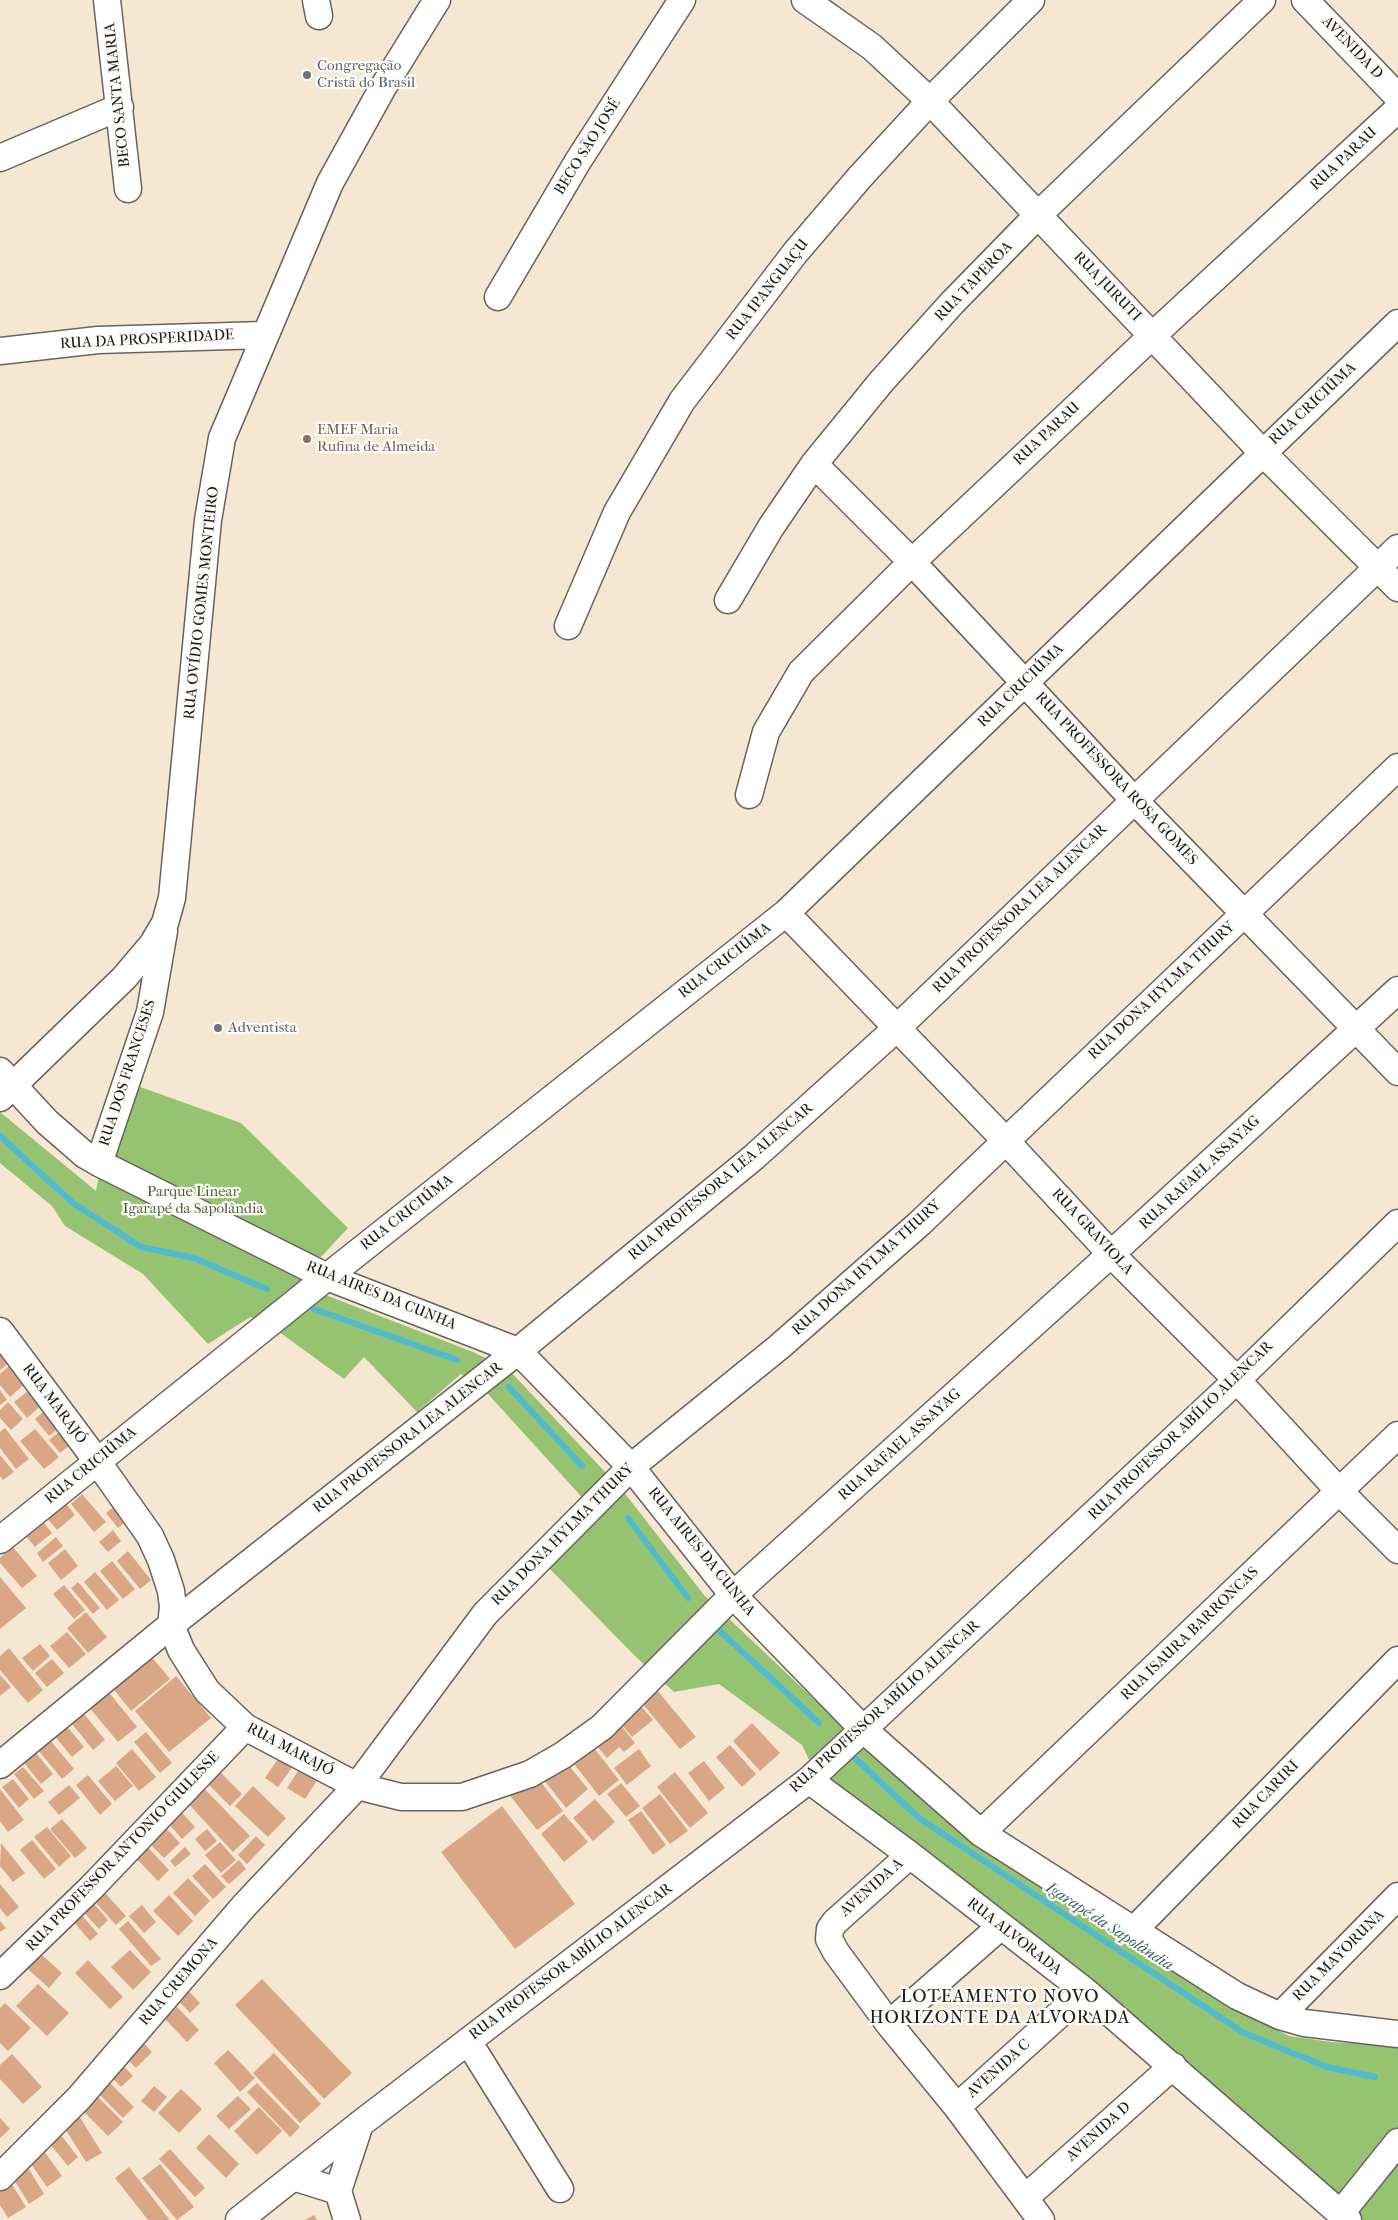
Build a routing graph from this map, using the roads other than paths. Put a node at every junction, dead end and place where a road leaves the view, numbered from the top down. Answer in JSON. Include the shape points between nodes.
{"nodes":[{"id":1,"x":107,"y":0,"type":"edge"},
{"id":2,"x":437,"y":0,"type":"edge"},
{"id":3,"x":682,"y":0,"type":"edge"},
{"id":4,"x":805,"y":0,"type":"edge"},
{"id":5,"x":1032,"y":0,"type":"edge"},
{"id":6,"x":1262,"y":0,"type":"edge"},
{"id":7,"x":1305,"y":0,"type":"edge"},
{"id":8,"x":1398,"y":97,"type":"edge"},
{"id":9,"x":930,"y":101,"type":"junction"},
{"id":10,"x":120,"y":106,"type":"junction"},
{"id":11,"x":1398,"y":109,"type":"edge"},
{"id":12,"x":0,"y":158,"type":"edge"},
{"id":13,"x":128,"y":189,"type":"dead end"},
{"id":14,"x":1038,"y":215,"type":"junction"},
{"id":15,"x":498,"y":297,"type":"dead end"},
{"id":16,"x":1398,"y":323,"type":"edge"},
{"id":17,"x":1153,"y":334,"type":"junction"},
{"id":18,"x":264,"y":335,"type":"junction"},
{"id":19,"x":0,"y":351,"type":"edge"},
{"id":20,"x":1262,"y":452,"type":"junction"},
{"id":21,"x":814,"y":464,"type":"junction"},
{"id":22,"x":1398,"y":548,"type":"edge"},
{"id":23,"x":912,"y":562,"type":"junction"},
{"id":24,"x":1378,"y":567,"type":"junction"},
{"id":25,"x":1398,"y":588,"type":"edge"},
{"id":26,"x":728,"y":600,"type":"dead end"},
{"id":27,"x":568,"y":626,"type":"dead end"},
{"id":28,"x":1026,"y":681,"type":"junction"},
{"id":29,"x":1398,"y":767,"type":"edge"},
{"id":30,"x":749,"y":796,"type":"dead end"},
{"id":31,"x":1134,"y":799,"type":"junction"},
{"id":32,"x":786,"y":913,"type":"junction"},
{"id":33,"x":1243,"y":914,"type":"junction"},
{"id":34,"x":165,"y":924,"type":"junction"},
{"id":35,"x":1398,"y":990,"type":"edge"},
{"id":36,"x":898,"y":1027,"type":"junction"},
{"id":37,"x":1356,"y":1030,"type":"junction"},
{"id":38,"x":1398,"y":1072,"type":"edge"},
{"id":39,"x":4,"y":1085,"type":"edge"},
{"id":40,"x":1005,"y":1140,"type":"junction"},
{"id":41,"x":99,"y":1163,"type":"junction"},
{"id":42,"x":1398,"y":1223,"type":"edge"},
{"id":43,"x":1111,"y":1254,"type":"junction"},
{"id":44,"x":327,"y":1277,"type":"junction"},
{"id":45,"x":0,"y":1332,"type":"edge"},
{"id":46,"x":518,"y":1351,"type":"junction"},
{"id":47,"x":1237,"y":1380,"type":"junction"},
{"id":48,"x":1398,"y":1435,"type":"edge"},
{"id":49,"x":97,"y":1461,"type":"junction"},
{"id":50,"x":632,"y":1466,"type":"junction"},
{"id":51,"x":1340,"y":1492,"type":"junction"},
{"id":52,"x":0,"y":1540,"type":"edge"},
{"id":53,"x":1398,"y":1550,"type":"edge"},
{"id":54,"x":733,"y":1595,"type":"junction"},
{"id":55,"x":172,"y":1625,"type":"junction"},
{"id":56,"x":1398,"y":1660,"type":"edge"},
{"id":57,"x":245,"y":1727,"type":"junction"},
{"id":58,"x":864,"y":1730,"type":"junction"},
{"id":59,"x":0,"y":1765,"type":"edge"},
{"id":60,"x":809,"y":1780,"type":"junction"},
{"id":61,"x":357,"y":1786,"type":"junction"},
{"id":62,"x":981,"y":1833,"type":"junction"},
{"id":63,"x":910,"y":1855,"type":"junction"},
{"id":64,"x":1398,"y":1896,"type":"edge"},
{"id":65,"x":1000,"y":1927,"type":"junction"},
{"id":66,"x":1133,"y":1931,"type":"junction"},
{"id":67,"x":0,"y":1976,"type":"edge"},
{"id":68,"x":1085,"y":1991,"type":"junction"},
{"id":69,"x":1280,"y":2016,"type":"junction"},
{"id":70,"x":889,"y":2024,"type":"junction"},
{"id":71,"x":1398,"y":2034,"type":"edge"},
{"id":72,"x":468,"y":2041,"type":"junction"},
{"id":73,"x":1173,"y":2066,"type":"junction"},
{"id":74,"x":957,"y":2107,"type":"junction"},
{"id":75,"x":360,"y":2124,"type":"junction"},
{"id":76,"x":1398,"y":2142,"type":"edge"},
{"id":77,"x":293,"y":2176,"type":"junction"},
{"id":78,"x":0,"y":2177,"type":"edge"},
{"id":79,"x":560,"y":2189,"type":"dead end"},
{"id":80,"x":338,"y":2191,"type":"junction"},
{"id":81,"x":1026,"y":2198,"type":"junction"},
{"id":82,"x":1345,"y":2217,"type":"edge"},
{"id":83,"x":239,"y":2220,"type":"edge"},
{"id":84,"x":347,"y":2220,"type":"edge"},
{"id":85,"x":1041,"y":2220,"type":"edge"}],
"edges":[{"from":1,"to":10,"type":"street","name":"BECO SANTA MARIA"},
{"from":2,"to":18,"type":"street","name":"RUA OVÍDIO GOMES MONTEIRO","via":[[382,89],[330,183]]},
{"from":3,"to":15,"type":"street","name":"BECO SÃO JOSÉ","via":[[578,161]]},
{"from":4,"to":9,"type":"street","name":"RUA JURUTI","via":[[872,47]]},
{"from":5,"to":9,"type":"street","name":"RUA IPANGUAÇU"},
{"from":6,"to":14,"type":"street","name":"RUA TAPEROA"},
{"from":7,"to":8,"type":"street","name":"AVENIDA D"},
{"from":9,"to":14,"type":"street","name":"RUA JURUTI"},
{"from":9,"to":27,"type":"street","name":"RUA IPANGUAÇU","via":[[795,253],[682,401],[617,512]]},
{"from":10,"to":12,"type":"street"},
{"from":10,"to":13,"type":"street","name":"BECO SANTA MARIA"},
{"from":11,"to":17,"type":"street","name":"RUA PARAU"},
{"from":14,"to":17,"type":"street","name":"RUA JURUTI"},
{"from":14,"to":21,"type":"street","name":"RUA TAPEROA","via":[[952,303]]},
{"from":16,"to":20,"type":"street","name":"RUA CRICIÚMA"},
{"from":17,"to":20,"type":"street","name":"RUA JURUTI"},
{"from":17,"to":23,"type":"street","name":"RUA PARAU"},
{"from":18,"to":19,"type":"street","name":"RUA DA PROSPERIDADE","via":[[98,340]]},
{"from":18,"to":34,"type":"street","name":"RUA OVÍDIO GOMES MONTEIRO","via":[[222,438],[208,520],[172,898]]},
{"from":20,"to":24,"type":"street","name":"RUA JURUTI"},
{"from":20,"to":28,"type":"street","name":"RUA CRICIÚMA"},
{"from":21,"to":23,"type":"street","name":"RUA PROFESSORA ROSA GOMES"},
{"from":21,"to":26,"type":"street","name":"RUA TAPEROA","via":[[771,527]]},
{"from":22,"to":24,"type":"street","name":"RUA PROFESSORA LEA ALENCAR"},
{"from":23,"to":28,"type":"street","name":"RUA PROFESSORA ROSA GOMES"},
{"from":23,"to":30,"type":"street","name":"RUA PARAU","via":[[800,672],[766,732]]},
{"from":24,"to":25,"type":"street","name":"RUA JURUTI"},
{"from":24,"to":31,"type":"street","name":"RUA PROFESSORA LEA ALENCAR"},
{"from":28,"to":31,"type":"street","name":"RUA PROFESSORA ROSA GOMES"},
{"from":28,"to":32,"type":"street","name":"RUA CRICIÚMA"},
{"from":29,"to":33,"type":"street","name":"RUA DONA HYLMA THURY"},
{"from":31,"to":33,"type":"street","name":"RUA PROFESSORA ROSA GOMES"},
{"from":31,"to":36,"type":"street","name":"RUA PROFESSORA LEA ALENCAR"},
{"from":32,"to":36,"type":"street","name":"RUA GRAVIOLA"},
{"from":32,"to":44,"type":"street","name":"RUA CRICIÚMA"},
{"from":33,"to":37,"type":"street","name":"RUA PROFESSORA ROSA GOMES"},
{"from":33,"to":40,"type":"street","name":"RUA DONA HYLMA THURY"},
{"from":34,"to":39,"type":"street","name":"RUA OVÍDIO GOMES MONTEIRO","via":[[124,978]]},
{"from":34,"to":41,"type":"street","name":"RUA DOS FRANCESES","via":[[150,1012]]},
{"from":35,"to":37,"type":"street","name":"RUA RAFAEL ASSAYAG"},
{"from":36,"to":40,"type":"street","name":"RUA GRAVIOLA"},
{"from":36,"to":46,"type":"street","name":"RUA PROFESSORA LEA ALENCAR","via":[[754,1157]]},
{"from":37,"to":38,"type":"street","name":"RUA PROFESSORA ROSA GOMES"},
{"from":37,"to":43,"type":"street","name":"RUA RAFAEL ASSAYAG"},
{"from":39,"to":41,"type":"street","name":"RUA AIRES DA CUNHA"},
{"from":40,"to":43,"type":"street","name":"RUA GRAVIOLA"},
{"from":40,"to":50,"type":"street","name":"RUA DONA HYLMA THURY","via":[[920,1223],[786,1340]]},
{"from":41,"to":44,"type":"street","name":"RUA AIRES DA CUNHA"},
{"from":42,"to":47,"type":"street","name":"RUA PROFESSOR ABÍLIO ALENCAR"},
{"from":43,"to":47,"type":"street","name":"RUA GRAVIOLA"},
{"from":43,"to":54,"type":"street","name":"RUA RAFAEL ASSAYAG"},
{"from":44,"to":46,"type":"street","name":"RUA AIRES DA CUNHA"},
{"from":44,"to":49,"type":"street","name":"RUA CRICIÚMA"},
{"from":45,"to":49,"type":"street","name":"RUA MARAJÓ"},
{"from":46,"to":50,"type":"street","name":"RUA AIRES DA CUNHA"},
{"from":46,"to":55,"type":"street","name":"RUA PROFESSORA LEA ALENCAR"},
{"from":47,"to":51,"type":"street","name":"RUA GRAVIOLA"},
{"from":47,"to":58,"type":"street","name":"RUA PROFESSOR ABÍLIO ALENCAR"},
{"from":48,"to":51,"type":"street","name":"RUA ISAURA BARRONCAS"},
{"from":49,"to":52,"type":"street","name":"RUA CRICIÚMA"},
{"from":49,"to":55,"type":"street","name":"RUA MARAJÓ","via":[[150,1536],[161,1560],[172,1591]]},
{"from":50,"to":54,"type":"street","name":"RUA AIRES DA CUNHA"},
{"from":50,"to":61,"type":"street","name":"RUA DONA HYLMA THURY","via":[[484,1614]]},
{"from":51,"to":53,"type":"street","name":"RUA GRAVIOLA"},
{"from":51,"to":62,"type":"street","name":"RUA ISAURA BARRONCAS"},
{"from":54,"to":58,"type":"street","name":"RUA AIRES DA CUNHA"},
{"from":54,"to":61,"type":"street","name":"RUA RAFAEL ASSAYAG","via":[[602,1727],[530,1774],[462,1797],[401,1797]]},
{"from":55,"to":57,"type":"street","name":"RUA MARAJÓ","via":[[180,1650],[207,1691]]},
{"from":55,"to":59,"type":"street","name":"RUA PROFESSORA LEA ALENCAR"},
{"from":56,"to":66,"type":"street","name":"RUA CARIRI"},
{"from":57,"to":61,"type":"street","name":"RUA MARAJÓ"},
{"from":57,"to":67,"type":"street","name":"RUA PROFESSOR ANTONIO GIULESSE","via":[[91,1888]]},
{"from":58,"to":60,"type":"street","name":"RUA PROFESSOR ABÍLIO ALENCAR"},
{"from":58,"to":62,"type":"street","name":"RUA AIRES DA CUNHA"},
{"from":60,"to":63,"type":"street","name":"RUA ALVORADA"},
{"from":60,"to":72,"type":"street","name":"RUA PROFESSOR ABÍLIO ALENCAR"},
{"from":61,"to":78,"type":"street","name":"RUA CREMONA","via":[[244,1906],[79,2098]]},
{"from":62,"to":66,"type":"street","name":"RUA AIRES DA CUNHA"},
{"from":63,"to":65,"type":"street","name":"RUA ALVORADA"},
{"from":63,"to":70,"type":"street","name":"AVENIDA A","via":[[830,1929],[829,1938],[836,1952]]},
{"from":64,"to":69,"type":"street","name":"RUA MAYORUNA"},
{"from":65,"to":68,"type":"street","name":"RUA ALVORADA"},
{"from":65,"to":70,"type":"street"},
{"from":66,"to":69,"type":"street","name":"RUA AIRES DA CUNHA","via":[[1237,1996]]},
{"from":68,"to":73,"type":"street","name":"RUA ALVORADA"},
{"from":68,"to":74,"type":"street","name":"AVENIDA C"},
{"from":69,"to":71,"type":"street","name":"RUA AIRES DA CUNHA","via":[[1304,2023]]},
{"from":70,"to":74,"type":"street"},
{"from":72,"to":75,"type":"street","name":"RUA PROFESSOR ABÍLIO ALENCAR"},
{"from":72,"to":79,"type":"street"},
{"from":73,"to":81,"type":"street","name":"AVENIDA D"},
{"from":73,"to":82,"type":"street","name":"RUA ALVORADA"},
{"from":74,"to":81,"type":"street"},
{"from":75,"to":77,"type":"street","name":"RUA PROFESSOR ABÍLIO ALENCAR"},
{"from":75,"to":80,"type":"street"},
{"from":76,"to":82,"type":"street"},
{"from":77,"to":80,"type":"street"},
{"from":77,"to":83,"type":"street","name":"RUA PROFESSOR ABÍLIO ALENCAR"},
{"from":80,"to":84,"type":"street"},
{"from":81,"to":85,"type":"street"}]}
